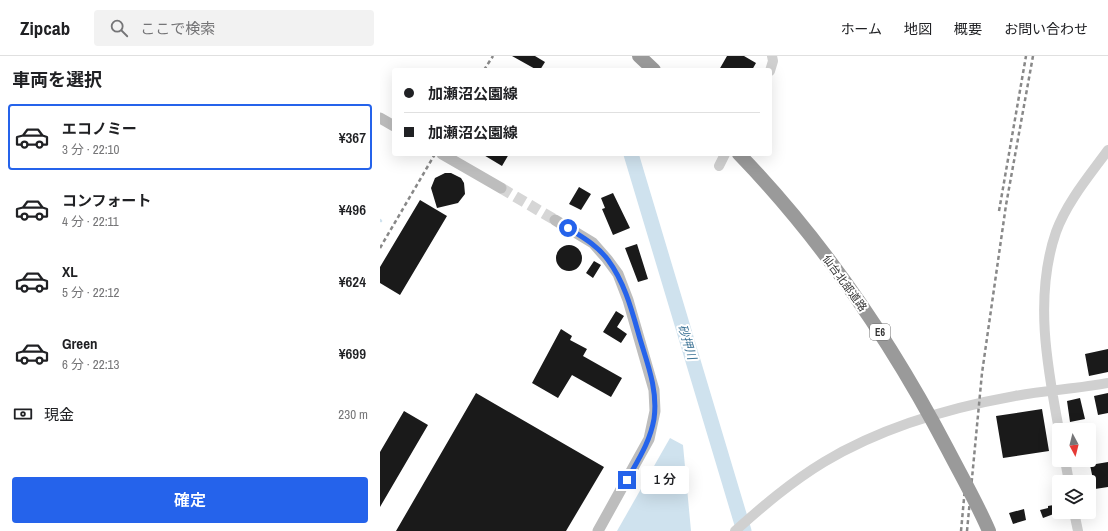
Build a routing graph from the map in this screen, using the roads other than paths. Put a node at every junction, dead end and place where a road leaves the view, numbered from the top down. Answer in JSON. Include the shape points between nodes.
{"nodes":[{"id":1,"x":638,"y":56,"type":"edge"},
{"id":2,"x":772,"y":56,"type":"edge"},
{"id":3,"x":651,"y":68,"type":"edge"},
{"id":4,"x":771,"y":68,"type":"edge"},
{"id":5,"x":380,"y":118,"type":"edge"},
{"id":6,"x":392,"y":125,"type":"edge"},
{"id":7,"x":1108,"y":150,"type":"edge"},
{"id":8,"x":445,"y":156,"type":"edge"},
{"id":9,"x":724,"y":156,"type":"edge"},
{"id":10,"x":741,"y":156,"type":"edge"},
{"id":11,"x":719,"y":166,"type":"dead end"},
{"id":12,"x":501,"y":188,"type":"tunnel mouth"},
{"id":13,"x":555,"y":220,"type":"tunnel mouth"},
{"id":14,"x":1108,"y":383,"type":"edge"},
{"id":15,"x":1052,"y":390,"type":"junction"},
{"id":16,"x":1058,"y":423,"type":"edge"},
{"id":17,"x":1075,"y":519,"type":"edge"},
{"id":18,"x":598,"y":531,"type":"edge"},
{"id":19,"x":735,"y":531,"type":"edge"},
{"id":20,"x":989,"y":531,"type":"edge"},
{"id":21,"x":1078,"y":531,"type":"edge"}],
"edges":[{"from":1,"to":3,"type":"highway"},
{"from":2,"to":4,"type":"street"},
{"from":5,"to":6,"type":"main road"},
{"from":7,"to":15,"type":"street","via":[[1081,186],[1067,211],[1057,231],[1049,259],[1045,291],[1045,324]]},
{"from":8,"to":12,"type":"main road"},
{"from":9,"to":11,"type":"street"},
{"from":10,"to":20,"type":"highway","name":"仙台北部道路","number":"E6","bridge":true,"via":[[802,226],[874,323],[922,401]]},
{"from":13,"to":18,"type":"main road","via":[[592,243],[618,274],[654,390],[655,411],[649,439]]},
{"from":14,"to":15,"type":"street"},
{"from":15,"to":16,"type":"street"},
{"from":15,"to":19,"type":"street","via":[[984,402],[902,424],[864,440],[824,462],[765,504]]},
{"from":17,"to":21,"type":"street"}]}
